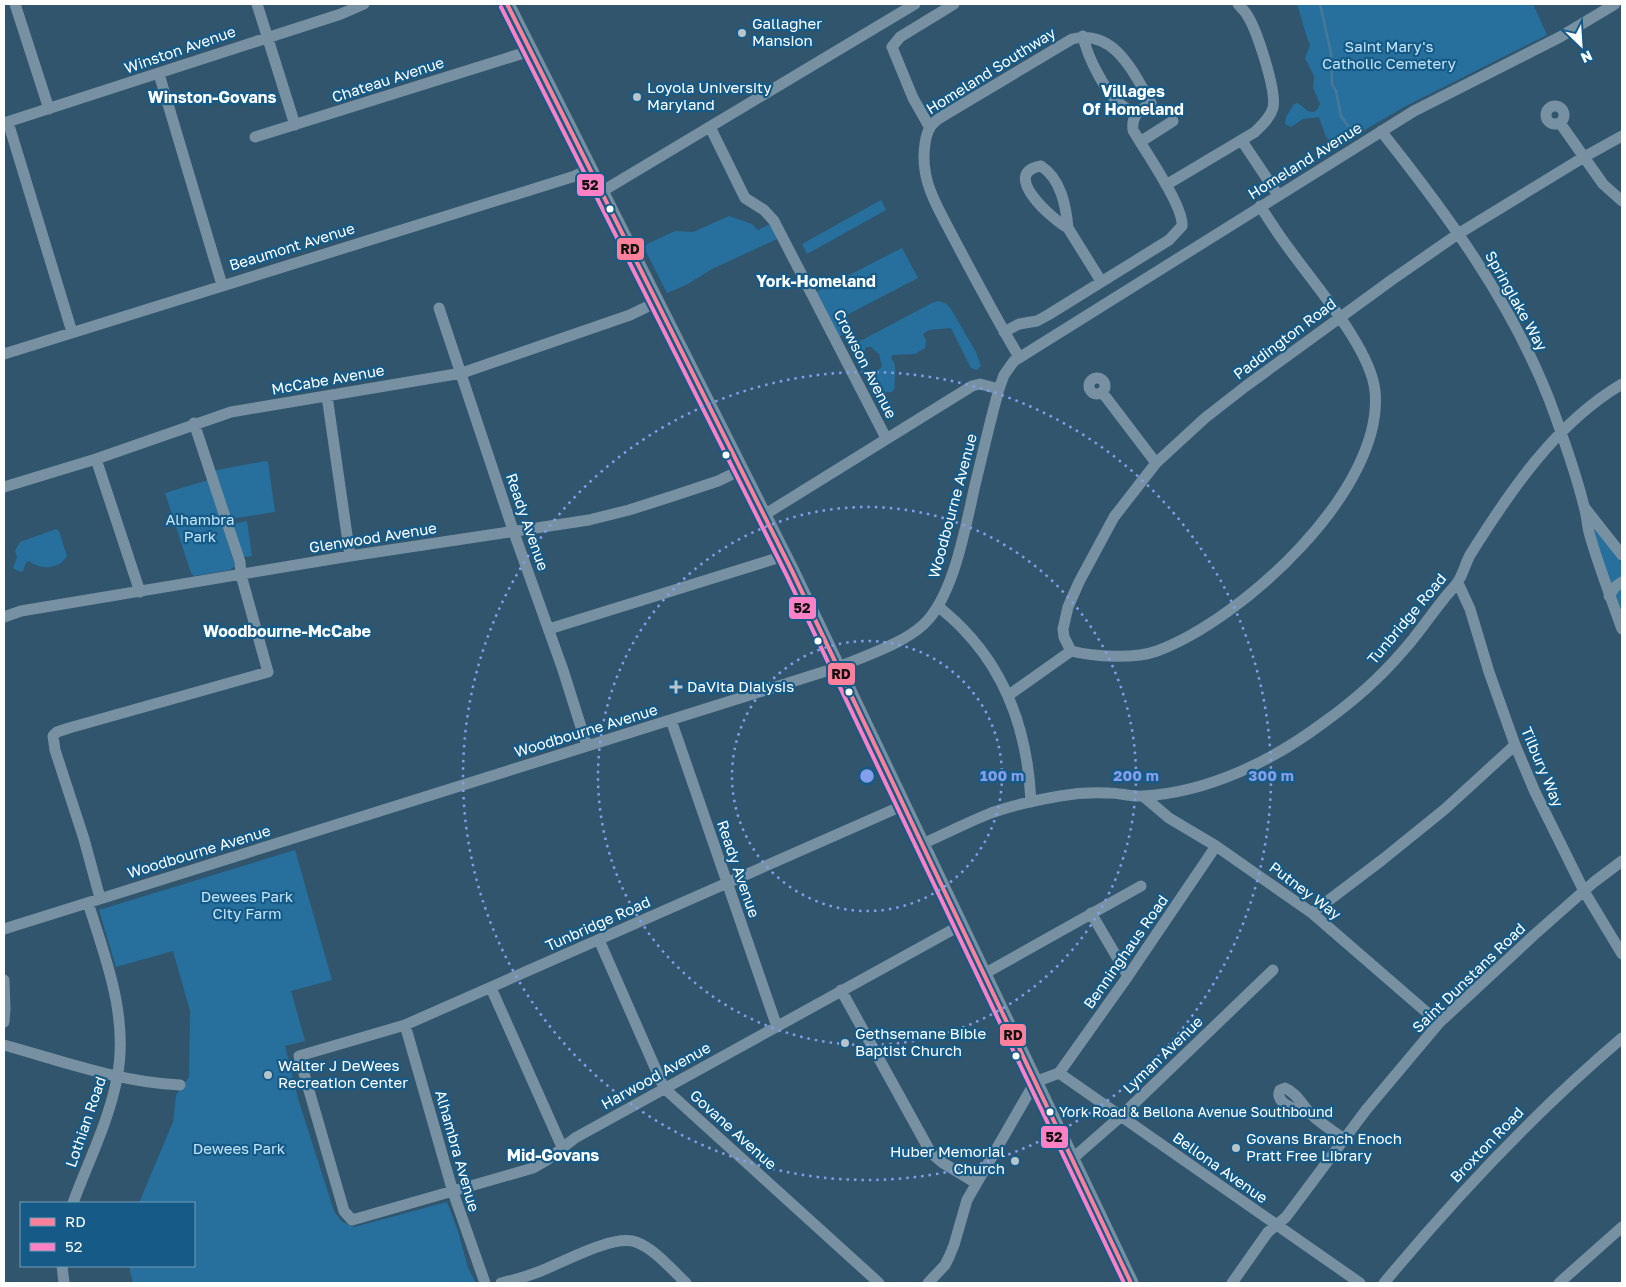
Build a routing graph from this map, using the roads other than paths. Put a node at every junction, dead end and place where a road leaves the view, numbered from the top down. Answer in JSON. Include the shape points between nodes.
{"nodes":[{"id":1,"x":15,"y":4,"type":"edge"},
{"id":2,"x":257,"y":4,"type":"edge"},
{"id":3,"x":364,"y":4,"type":"edge"},
{"id":4,"x":507,"y":4,"type":"edge"},
{"id":5,"x":915,"y":4,"type":"edge"},
{"id":6,"x":954,"y":4,"type":"edge"},
{"id":7,"x":1238,"y":4,"type":"edge"},
{"id":8,"x":1615,"y":4,"type":"edge"},
{"id":9,"x":1083,"y":36,"type":"junction"},
{"id":10,"x":267,"y":37,"type":"junction"},
{"id":11,"x":530,"y":50,"type":"junction"},
{"id":12,"x":159,"y":74,"type":"junction"},
{"id":13,"x":49,"y":109,"type":"junction"},
{"id":14,"x":1137,"y":112,"type":"junction"},
{"id":15,"x":1173,"y":121,"type":"dead end"},
{"id":16,"x":6,"y":122,"type":"edge"},
{"id":17,"x":1560,"y":123,"type":"dead end"},
{"id":18,"x":295,"y":125,"type":"junction"},
{"id":19,"x":710,"y":127,"type":"junction"},
{"id":20,"x":930,"y":128,"type":"junction"},
{"id":21,"x":1381,"y":131,"type":"junction"},
{"id":22,"x":1622,"y":136,"type":"edge"},
{"id":23,"x":255,"y":137,"type":"dead end"},
{"id":24,"x":1242,"y":141,"type":"junction"},
{"id":25,"x":1140,"y":142,"type":"junction"},
{"id":26,"x":1584,"y":157,"type":"junction"},
{"id":27,"x":589,"y":169,"type":"junction"},
{"id":28,"x":1166,"y":185,"type":"junction"},
{"id":29,"x":601,"y":192,"type":"junction"},
{"id":30,"x":1278,"y":195,"type":"junction"},
{"id":31,"x":1622,"y":201,"type":"edge"},
{"id":32,"x":1260,"y":206,"type":"junction"},
{"id":33,"x":1068,"y":228,"type":"junction"},
{"id":34,"x":1458,"y":234,"type":"junction"},
{"id":35,"x":1101,"y":281,"type":"junction"},
{"id":36,"x":222,"y":285,"type":"junction"},
{"id":37,"x":656,"y":302,"type":"junction"},
{"id":38,"x":439,"y":308,"type":"dead end"},
{"id":39,"x":1339,"y":317,"type":"junction"},
{"id":40,"x":72,"y":332,"type":"junction"},
{"id":41,"x":1004,"y":332,"type":"junction"},
{"id":42,"x":4,"y":354,"type":"edge"},
{"id":43,"x":1019,"y":357,"type":"junction"},
{"id":44,"x":462,"y":373,"type":"junction"},
{"id":45,"x":1622,"y":384,"type":"edge"},
{"id":46,"x":999,"y":389,"type":"junction"},
{"id":47,"x":1102,"y":392,"type":"dead end"},
{"id":48,"x":326,"y":396,"type":"junction"},
{"id":49,"x":194,"y":423,"type":"junction"},
{"id":50,"x":1562,"y":433,"type":"junction"},
{"id":51,"x":886,"y":438,"type":"junction"},
{"id":52,"x":96,"y":459,"type":"junction"},
{"id":53,"x":1156,"y":463,"type":"junction"},
{"id":54,"x":741,"y":470,"type":"junction"},
{"id":55,"x":4,"y":487,"type":"edge"},
{"id":56,"x":1584,"y":508,"type":"junction"},
{"id":57,"x":764,"y":515,"type":"junction"},
{"id":58,"x":513,"y":530,"type":"junction"},
{"id":59,"x":1622,"y":555,"type":"edge"},
{"id":60,"x":350,"y":556,"type":"junction"},
{"id":61,"x":784,"y":556,"type":"junction"},
{"id":62,"x":241,"y":575,"type":"junction"},
{"id":63,"x":1622,"y":582,"type":"edge"},
{"id":64,"x":1458,"y":583,"type":"junction"},
{"id":65,"x":140,"y":592,"type":"junction"},
{"id":66,"x":1609,"y":596,"type":"junction"},
{"id":67,"x":938,"y":606,"type":"junction"},
{"id":68,"x":4,"y":617,"type":"edge"},
{"id":69,"x":549,"y":629,"type":"junction"},
{"id":70,"x":1622,"y":629,"type":"edge"},
{"id":71,"x":1071,"y":651,"type":"junction"},
{"id":72,"x":839,"y":668,"type":"junction"},
{"id":73,"x":1009,"y":695,"type":"junction"},
{"id":74,"x":671,"y":720,"type":"junction"},
{"id":75,"x":1515,"y":745,"type":"junction"},
{"id":76,"x":587,"y":746,"type":"junction"},
{"id":77,"x":1143,"y":796,"type":"junction"},
{"id":78,"x":1031,"y":802,"type":"junction"},
{"id":79,"x":904,"y":805,"type":"junction"},
{"id":80,"x":922,"y":844,"type":"junction"},
{"id":81,"x":1216,"y":846,"type":"junction"},
{"id":82,"x":1622,"y":861,"type":"edge"},
{"id":83,"x":727,"y":882,"type":"junction"},
{"id":84,"x":1141,"y":886,"type":"dead end"},
{"id":85,"x":1584,"y":891,"type":"junction"},
{"id":86,"x":100,"y":898,"type":"junction"},
{"id":87,"x":88,"y":903,"type":"junction"},
{"id":88,"x":1091,"y":913,"type":"junction"},
{"id":89,"x":1312,"y":913,"type":"junction"},
{"id":90,"x":961,"y":925,"type":"junction"},
{"id":91,"x":4,"y":929,"type":"edge"},
{"id":92,"x":599,"y":940,"type":"junction"},
{"id":93,"x":1622,"y":954,"type":"edge"},
{"id":94,"x":1273,"y":970,"type":"dead end"},
{"id":95,"x":984,"y":974,"type":"junction"},
{"id":96,"x":1128,"y":976,"type":"junction"},
{"id":97,"x":4,"y":980,"type":"edge"},
{"id":98,"x":491,"y":988,"type":"junction"},
{"id":99,"x":841,"y":990,"type":"junction"},
{"id":100,"x":4,"y":1022,"type":"edge"},
{"id":101,"x":1439,"y":1023,"type":"junction"},
{"id":102,"x":405,"y":1025,"type":"junction"},
{"id":103,"x":777,"y":1027,"type":"junction"},
{"id":104,"x":1622,"y":1038,"type":"edge"},
{"id":105,"x":4,"y":1045,"type":"edge"},
{"id":106,"x":1059,"y":1073,"type":"junction"},
{"id":107,"x":117,"y":1077,"type":"junction"},
{"id":108,"x":1035,"y":1082,"type":"junction"},
{"id":109,"x":180,"y":1085,"type":"dead end"},
{"id":110,"x":664,"y":1088,"type":"junction"},
{"id":111,"x":1310,"y":1113,"type":"dead end"},
{"id":112,"x":1120,"y":1117,"type":"junction"},
{"id":113,"x":1344,"y":1139,"type":"junction"},
{"id":114,"x":562,"y":1147,"type":"junction"},
{"id":115,"x":1072,"y":1159,"type":"junction"},
{"id":116,"x":976,"y":1183,"type":"junction"},
{"id":117,"x":453,"y":1192,"type":"junction"},
{"id":118,"x":73,"y":1202,"type":"edge"},
{"id":119,"x":352,"y":1220,"type":"joint"},
{"id":120,"x":1276,"y":1225,"type":"junction"},
{"id":121,"x":1622,"y":1227,"type":"edge"},
{"id":122,"x":62,"y":1267,"type":"edge"},
{"id":123,"x":64,"y":1283,"type":"edge"},
{"id":124,"x":485,"y":1283,"type":"edge"},
{"id":125,"x":501,"y":1283,"type":"edge"},
{"id":126,"x":686,"y":1283,"type":"edge"},
{"id":127,"x":879,"y":1283,"type":"edge"},
{"id":128,"x":928,"y":1283,"type":"edge"},
{"id":129,"x":1131,"y":1283,"type":"edge"},
{"id":130,"x":1232,"y":1283,"type":"edge"},
{"id":131,"x":1360,"y":1283,"type":"edge"},
{"id":132,"x":1384,"y":1283,"type":"edge"},
{"id":133,"x":1559,"y":1283,"type":"edge"}],
"edges":[{"from":1,"to":13,"type":"street"},
{"from":2,"to":10,"type":"street"},
{"from":3,"to":10,"type":"street","name":"Winston Avenue"},
{"from":4,"to":11,"type":"main road"},
{"from":5,"to":19,"type":"street"},
{"from":6,"to":20,"type":"street","name":"Homeland Southway","via":[[900,37],[892,47],[913,98]]},
{"from":7,"to":24,"type":"street","via":[[1252,25],[1274,98],[1273,107],[1263,124]]},
{"from":8,"to":21,"type":"street","name":"Homeland Avenue"},
{"from":9,"to":14,"type":"street","via":[[1086,52],[1112,95],[1125,108]]},
{"from":9,"to":14,"type":"street","via":[[1105,42],[1128,64],[1152,103]]},
{"from":9,"to":20,"type":"street","name":"Homeland Southway","via":[[1043,55],[943,116]]},
{"from":10,"to":12,"type":"street","name":"Winston Avenue"},
{"from":10,"to":18,"type":"street"},
{"from":11,"to":18,"type":"street","name":"Chateau Avenue"},
{"from":11,"to":27,"type":"main road"},
{"from":12,"to":13,"type":"street","name":"Winston Avenue"},
{"from":12,"to":36,"type":"street"},
{"from":13,"to":16,"type":"street","name":"Winston Avenue"},
{"from":14,"to":25,"type":"street","via":[[1132,126]]},
{"from":15,"to":25,"type":"street"},
{"from":16,"to":40,"type":"street"},
{"from":17,"to":26,"type":"street"},
{"from":18,"to":23,"type":"street","name":"Chateau Avenue"},
{"from":19,"to":29,"type":"street"},
{"from":19,"to":51,"type":"street","name":"Crowson Avenue","via":[[745,198],[764,210],[774,222]]},
{"from":20,"to":41,"type":"street","via":[[924,156],[927,180]]},
{"from":21,"to":30,"type":"street","name":"Homeland Avenue"},
{"from":21,"to":34,"type":"street","name":"Springlake Way"},
{"from":22,"to":26,"type":"street","name":"Paddington Road"},
{"from":24,"to":28,"type":"street"},
{"from":24,"to":30,"type":"street"},
{"from":25,"to":28,"type":"street"},
{"from":26,"to":31,"type":"street","via":[[1603,184]]},
{"from":26,"to":34,"type":"street","name":"Paddington Road"},
{"from":27,"to":29,"type":"main road"},
{"from":27,"to":36,"type":"street","name":"Beaumont Avenue"},
{"from":28,"to":35,"type":"street","via":[[1181,216],[1180,230]]},
{"from":29,"to":37,"type":"main road"},
{"from":30,"to":32,"type":"street","name":"Homeland Avenue"},
{"from":32,"to":39,"type":"street"},
{"from":32,"to":43,"type":"street","name":"Homeland Avenue"},
{"from":33,"to":33,"type":"street","via":[[1062,194],[1056,182],[1041,166],[1032,168],[1026,174],[1026,185],[1040,205]]},
{"from":33,"to":35,"type":"street"},
{"from":34,"to":39,"type":"street","name":"Paddington Road"},
{"from":34,"to":50,"type":"street","name":"Springlake Way","via":[[1495,291],[1526,348]]},
{"from":35,"to":41,"type":"street","via":[[1037,321],[1019,324]]},
{"from":36,"to":40,"type":"street","name":"Beaumont Avenue"},
{"from":37,"to":44,"type":"street","name":"McCabe Avenue","via":[[630,315]]},
{"from":37,"to":54,"type":"main road"},
{"from":38,"to":44,"type":"street","name":"Ready Avenue"},
{"from":39,"to":53,"type":"street","name":"Paddington Road","via":[[1212,413]]},
{"from":39,"to":71,"type":"street","via":[[1372,374],[1376,410],[1362,457],[1339,499],[1316,528],[1270,578],[1196,633],[1156,652],[1094,655]]},
{"from":40,"to":42,"type":"street","name":"Beaumont Avenue"},
{"from":41,"to":43,"type":"street"},
{"from":43,"to":46,"type":"street","name":"Woodbourne Avenue","via":[[1009,366]]},
{"from":44,"to":48,"type":"street","name":"McCabe Avenue"},
{"from":44,"to":58,"type":"street","name":"Ready Avenue"},
{"from":45,"to":50,"type":"street","name":"Tunbridge Road"},
{"from":46,"to":51,"type":"street","via":[[980,384],[972,386]]},
{"from":46,"to":67,"type":"street","name":"Woodbourne Avenue","via":[[964,535]]},
{"from":47,"to":53,"type":"street"},
{"from":48,"to":49,"type":"street","name":"McCabe Avenue","via":[[231,412]]},
{"from":48,"to":60,"type":"street"},
{"from":49,"to":52,"type":"street","name":"McCabe Avenue"},
{"from":49,"to":62,"type":"street"},
{"from":50,"to":56,"type":"street","name":"Springlake Way"},
{"from":50,"to":64,"type":"street","name":"Tunbridge Road","via":[[1541,454],[1504,502],[1468,558]]},
{"from":51,"to":57,"type":"street"},
{"from":52,"to":55,"type":"street","name":"McCabe Avenue"},
{"from":52,"to":65,"type":"street"},
{"from":53,"to":71,"type":"street","name":"Paddington Road","via":[[1114,517],[1079,582],[1063,629]]},
{"from":54,"to":57,"type":"main road"},
{"from":54,"to":58,"type":"street","name":"Glenwood Avenue","via":[[629,510],[589,520]]},
{"from":56,"to":59,"type":"street","name":"Springlake Way"},
{"from":56,"to":66,"type":"street","name":"Springlake Way"},
{"from":57,"to":61,"type":"main road"},
{"from":58,"to":60,"type":"street","name":"Glenwood Avenue"},
{"from":58,"to":69,"type":"street","name":"Ready Avenue"},
{"from":60,"to":62,"type":"street","name":"Glenwood Avenue"},
{"from":61,"to":69,"type":"street"},
{"from":61,"to":72,"type":"main road"},
{"from":62,"to":65,"type":"street","name":"Glenwood Avenue"},
{"from":62,"to":86,"type":"street","via":[[268,672],[69,728],[52,736]]},
{"from":63,"to":66,"type":"street"},
{"from":64,"to":75,"type":"street","name":"Tilbury Way","via":[[1470,608]]},
{"from":64,"to":77,"type":"street","name":"Tunbridge Road","via":[[1402,653],[1380,675],[1300,740],[1227,777]]},
{"from":65,"to":68,"type":"street","name":"Glenwood Avenue","via":[[21,611]]},
{"from":66,"to":70,"type":"street","name":"Springlake Way"},
{"from":67,"to":72,"type":"street","name":"Woodbourne Avenue","via":[[922,626]]},
{"from":67,"to":73,"type":"street","via":[[980,648]]},
{"from":69,"to":76,"type":"street","name":"Ready Avenue"},
{"from":71,"to":73,"type":"street"},
{"from":72,"to":74,"type":"street","name":"Woodbourne Avenue"},
{"from":72,"to":79,"type":"main road"},
{"from":73,"to":78,"type":"street","via":[[1027,753]]},
{"from":74,"to":76,"type":"street","name":"Woodbourne Avenue"},
{"from":74,"to":83,"type":"street","name":"Ready Avenue"},
{"from":75,"to":85,"type":"street","name":"Tilbury Way"},
{"from":75,"to":89,"type":"street","via":[[1445,809]]},
{"from":76,"to":86,"type":"street","name":"Woodbourne Avenue"},
{"from":77,"to":78,"type":"street","name":"Tunbridge Road","via":[[1079,793]]},
{"from":77,"to":81,"type":"street","name":"Putney Way","via":[[1169,818]]},
{"from":78,"to":80,"type":"street","name":"Tunbridge Road","via":[[992,813]]},
{"from":79,"to":80,"type":"main road"},
{"from":79,"to":83,"type":"street","name":"Tunbridge Road"},
{"from":80,"to":90,"type":"main road"},
{"from":81,"to":89,"type":"street","name":"Putney Way"},
{"from":81,"to":96,"type":"street","name":"Benninghaus Road"},
{"from":82,"to":85,"type":"street","name":"Saint Dunstans Road"},
{"from":83,"to":92,"type":"street","name":"Tunbridge Road"},
{"from":83,"to":103,"type":"street","name":"Ready Avenue"},
{"from":84,"to":88,"type":"street"},
{"from":85,"to":93,"type":"street","name":"Tilbury Way"},
{"from":85,"to":101,"type":"street","name":"Saint Dunstans Road"},
{"from":86,"to":87,"type":"street","name":"Woodbourne Avenue"},
{"from":87,"to":91,"type":"street","name":"Woodbourne Avenue"},
{"from":87,"to":107,"type":"street","name":"Lothian Road","via":[[117,1002],[120,1027]]},
{"from":88,"to":95,"type":"street"},
{"from":88,"to":96,"type":"street"},
{"from":89,"to":101,"type":"street","name":"Putney Way"},
{"from":90,"to":95,"type":"main road"},
{"from":90,"to":99,"type":"street","name":"Harwood Avenue"},
{"from":92,"to":98,"type":"street","name":"Tunbridge Road"},
{"from":92,"to":110,"type":"street","name":"Govane Avenue"},
{"from":94,"to":112,"type":"street","name":"Lyman Avenue"},
{"from":95,"to":108,"type":"main road"},
{"from":96,"to":106,"type":"street","name":"Benninghaus Road"},
{"from":97,"to":100,"type":"street"},
{"from":98,"to":102,"type":"street","name":"Tunbridge Road"},
{"from":98,"to":114,"type":"street"},
{"from":99,"to":103,"type":"street","name":"Harwood Avenue"},
{"from":99,"to":116,"type":"street","via":[[931,1153]]},
{"from":101,"to":113,"type":"street","name":"Saint Dunstans Road"},
{"from":102,"to":117,"type":"street","name":"Alhambra Avenue"},
{"from":102,"to":119,"type":"street","name":"Tunbridge Road","via":[[300,1056],[344,1211]]},
{"from":103,"to":110,"type":"street","name":"Harwood Avenue"},
{"from":104,"to":132,"type":"street","name":"Broxton Road","via":[[1524,1127]]},
{"from":105,"to":107,"type":"street"},
{"from":106,"to":108,"type":"street"},
{"from":106,"to":112,"type":"street","name":"Bellona Avenue"},
{"from":107,"to":109,"type":"street"},
{"from":107,"to":118,"type":"street","name":"Lothian Road"},
{"from":108,"to":115,"type":"main road"},
{"from":108,"to":116,"type":"street"},
{"from":110,"to":114,"type":"street","name":"Harwood Avenue"},
{"from":110,"to":127,"type":"street","name":"Govane Avenue"},
{"from":111,"to":113,"type":"street"},
{"from":112,"to":115,"type":"street","name":"Lyman Avenue"},
{"from":112,"to":120,"type":"street","name":"Bellona Avenue"},
{"from":113,"to":120,"type":"street","name":"Saint Dunstans Road","via":[[1286,1217]]},
{"from":114,"to":117,"type":"street","name":"Harwood Avenue","via":[[533,1168]]},
{"from":115,"to":129,"type":"main road"},
{"from":116,"to":128,"type":"street","via":[[967,1200],[949,1257]]},
{"from":117,"to":119,"type":"street","name":"Harwood Avenue"},
{"from":117,"to":124,"type":"street","name":"Alhambra Avenue"},
{"from":120,"to":130,"type":"street","name":"Saint Dunstans Road"},
{"from":120,"to":131,"type":"street","name":"Bellona Avenue"},
{"from":121,"to":133,"type":"street"},
{"from":122,"to":123,"type":"street"},
{"from":125,"to":126,"type":"street","via":[[619,1241],[636,1242],[654,1253]]}]}
